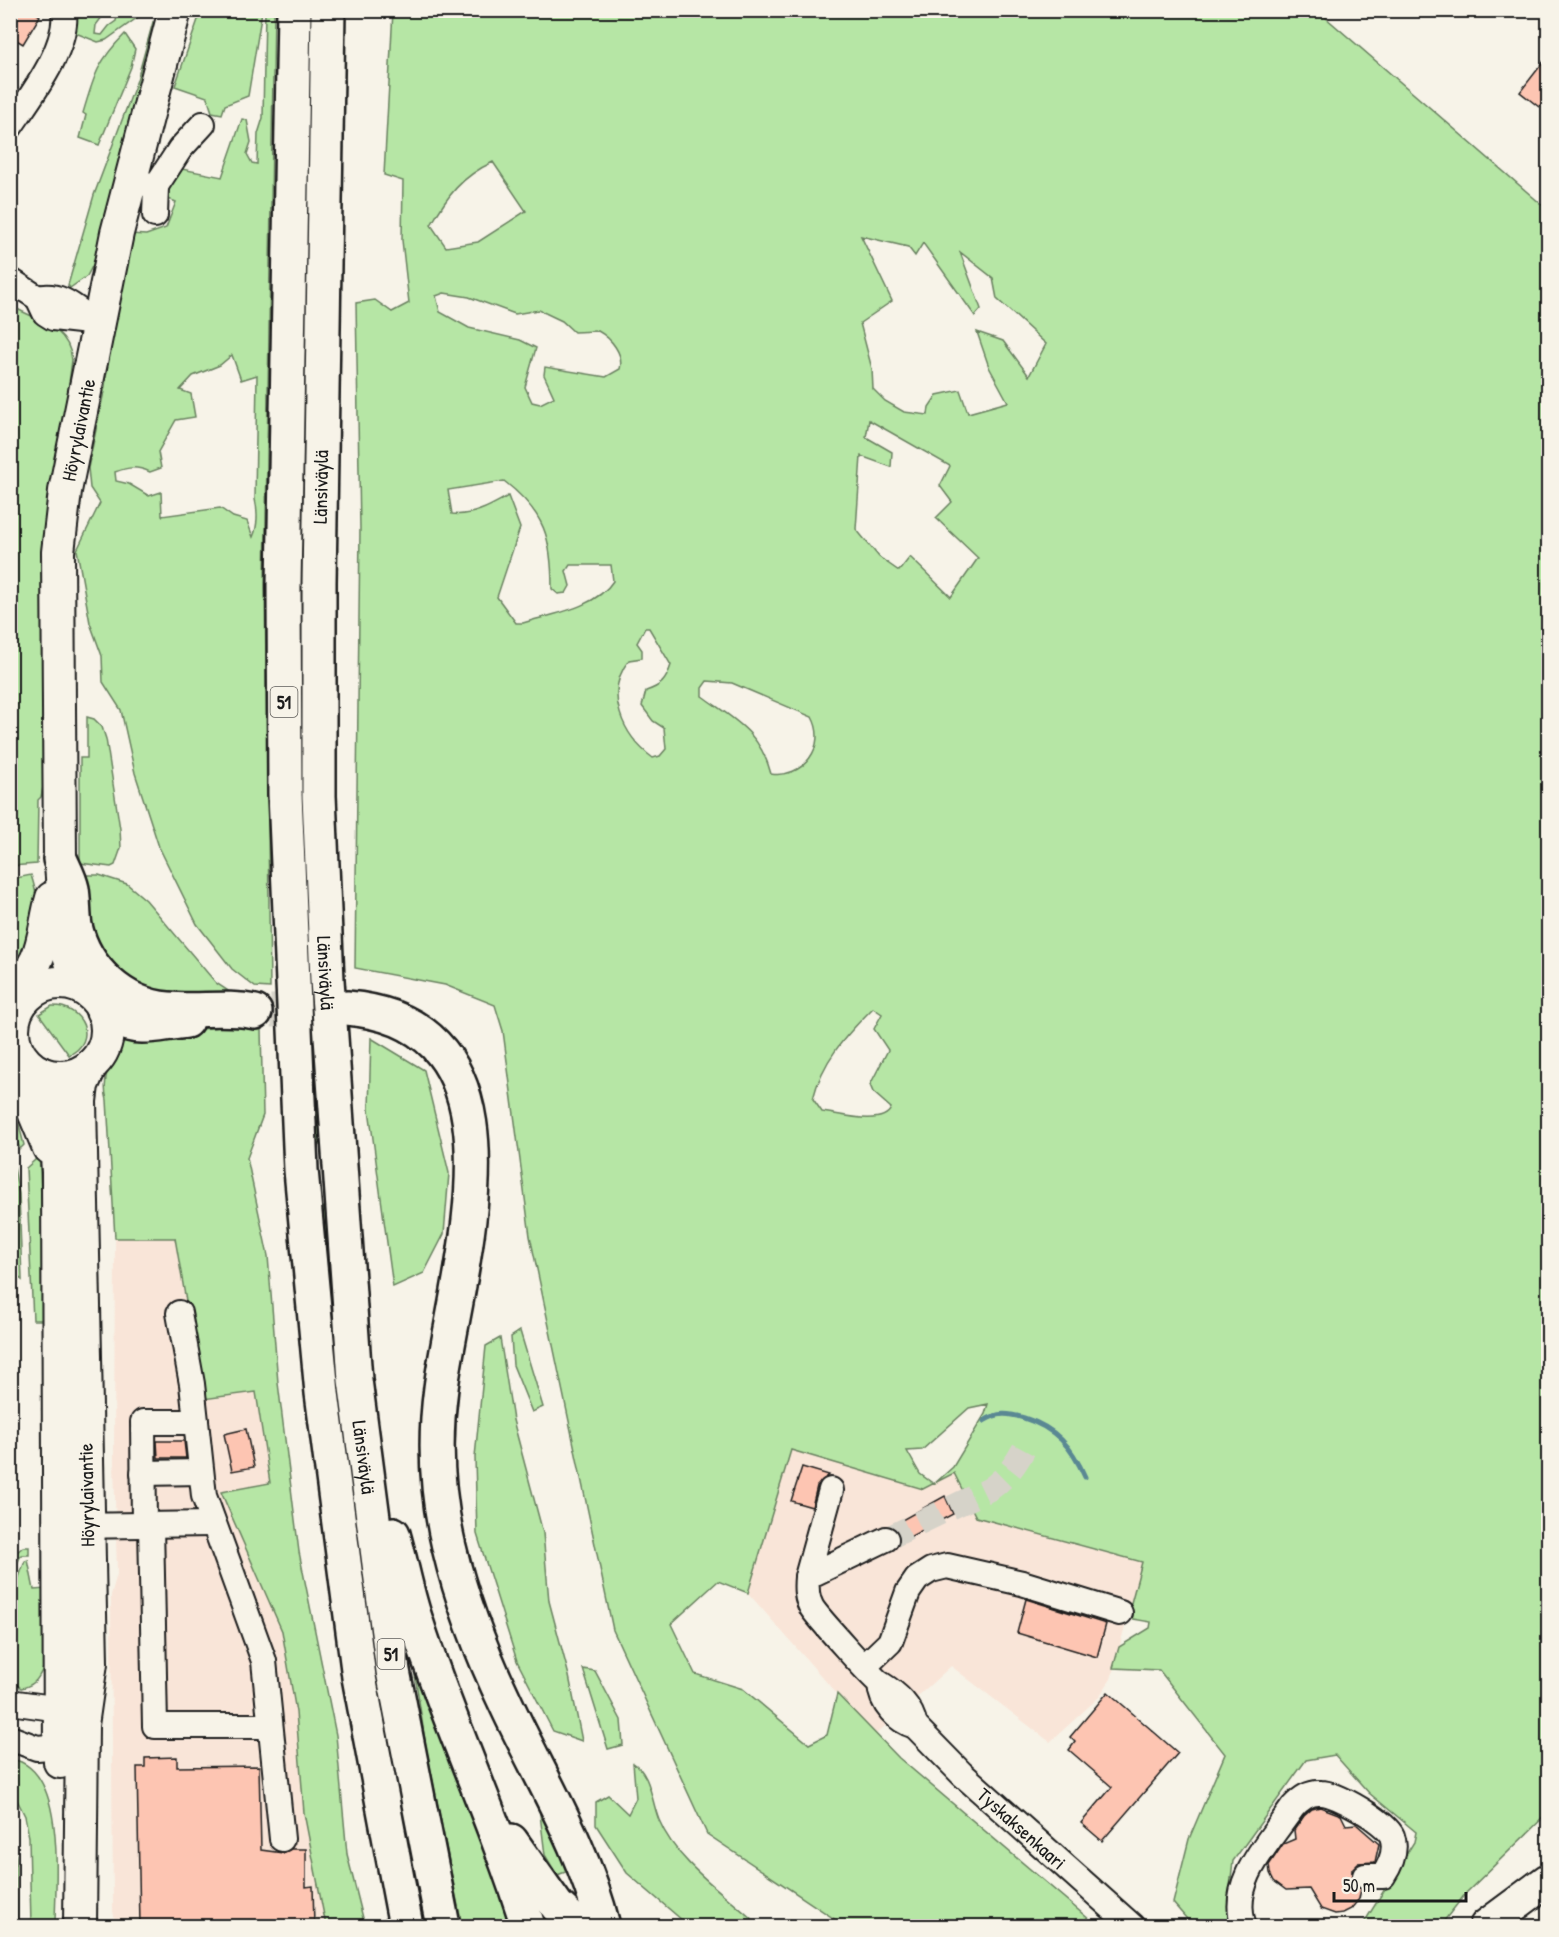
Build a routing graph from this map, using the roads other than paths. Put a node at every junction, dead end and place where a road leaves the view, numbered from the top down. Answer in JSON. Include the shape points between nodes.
{"nodes":[{"id":1,"x":64,"y":10,"type":"edge"},
{"id":2,"x":175,"y":10,"type":"edge"},
{"id":3,"x":294,"y":10,"type":"edge"},
{"id":4,"x":328,"y":10,"type":"edge"},
{"id":5,"x":203,"y":124,"type":"dead end"},
{"id":6,"x":10,"y":127,"type":"edge"},
{"id":7,"x":143,"y":183,"type":"junction"},
{"id":8,"x":155,"y":215,"type":"dead end"},
{"id":9,"x":10,"y":280,"type":"edge"},
{"id":10,"x":98,"y":323,"type":"junction"},
{"id":11,"x":58,"y":873,"type":"junction"},
{"id":12,"x":20,"y":995,"type":"edge"},
{"id":13,"x":95,"y":1001,"type":"junction"},
{"id":14,"x":347,"y":1008,"type":"tunnel mouth"},
{"id":15,"x":12,"y":1056,"type":"edge"},
{"id":16,"x":91,"y":1065,"type":"junction"},
{"id":17,"x":41,"y":1074,"type":"junction"},
{"id":18,"x":58,"y":1172,"type":"junction"},
{"id":19,"x":179,"y":1313,"type":"dead end"},
{"id":20,"x":355,"y":1380,"type":"junction"},
{"id":21,"x":196,"y":1422,"type":"junction"},
{"id":22,"x":201,"y":1472,"type":"junction"},
{"id":23,"x":143,"y":1473,"type":"junction"},
{"id":24,"x":831,"y":1490,"type":"dead end"},
{"id":25,"x":212,"y":1524,"type":"junction"},
{"id":26,"x":148,"y":1525,"type":"junction"},
{"id":27,"x":73,"y":1526,"type":"junction"},
{"id":28,"x":885,"y":1539,"type":"tunnel mouth"},
{"id":29,"x":807,"y":1577,"type":"junction"},
{"id":30,"x":1120,"y":1613,"type":"dead end"},
{"id":31,"x":873,"y":1675,"type":"junction"},
{"id":32,"x":10,"y":1702,"type":"edge"},
{"id":33,"x":269,"y":1726,"type":"junction"},
{"id":34,"x":67,"y":1727,"type":"junction"},
{"id":35,"x":10,"y":1738,"type":"edge"},
{"id":36,"x":483,"y":1796,"type":"junction"},
{"id":37,"x":282,"y":1839,"type":"dead end"},
{"id":38,"x":1365,"y":1876,"type":"dead end"},
{"id":39,"x":1547,"y":1882,"type":"edge"},
{"id":40,"x":61,"y":1926,"type":"edge"},
{"id":41,"x":80,"y":1926,"type":"edge"},
{"id":42,"x":406,"y":1926,"type":"edge"},
{"id":43,"x":443,"y":1926,"type":"edge"},
{"id":44,"x":528,"y":1926,"type":"edge"},
{"id":45,"x":579,"y":1926,"type":"edge"},
{"id":46,"x":603,"y":1926,"type":"edge"},
{"id":47,"x":1132,"y":1926,"type":"edge"},
{"id":48,"x":1244,"y":1926,"type":"edge"},
{"id":49,"x":1486,"y":1926,"type":"edge"},
{"id":50,"x":1514,"y":1926,"type":"edge"}],
"edges":[{"from":1,"to":6,"type":"street","via":[[57,47]]},
{"from":2,"to":7,"type":"main road","name":"Höyrylaivantie"},
{"from":3,"to":42,"type":"highway","name":"Länsiväylä","number":"51","via":[[284,586],[285,794],[301,1170],[322,1393],[359,1677]]},
{"from":4,"to":20,"type":"highway","name":"Länsiväylä","number":"51","via":[[319,796],[329,1028]]},
{"from":5,"to":7,"type":"street"},
{"from":7,"to":8,"type":"street"},
{"from":7,"to":10,"type":"main road","name":"Höyrylaivantie"},
{"from":9,"to":10,"type":"street","via":[[38,298],[45,313],[53,318]]},
{"from":10,"to":11,"type":"main road","name":"Höyrylaivantie","via":[[75,434],[58,552]]},
{"from":11,"to":12,"type":"main road","name":"Höyrylaivantie","via":[[54,942],[45,972]]},
{"from":11,"to":13,"type":"main road","name":"Höyrylaivantie","via":[[65,888],[72,969]]},
{"from":11,"to":13,"type":"highway","via":[[72,888],[75,926],[82,946],[117,992],[129,1000],[168,1010],[236,1008],[263,1012],[147,1028],[124,1024]]},
{"from":12,"to":13,"type":"main road","via":[[54,983],[76,986]]},
{"from":12,"to":15,"type":"main road","via":[[13,1022]]},
{"from":13,"to":16,"type":"main road","via":[[107,1025],[101,1053]]},
{"from":14,"to":46,"type":"highway","via":[[394,1018],[426,1038],[451,1067],[468,1105],[474,1161],[437,1428],[445,1527],[463,1599],[482,1649],[589,1876]]},
{"from":15,"to":17,"type":"main road"},
{"from":15,"to":18,"type":"main road","name":"Höyrylaivantie"},
{"from":16,"to":17,"type":"main road","via":[[67,1077]]},
{"from":16,"to":27,"type":"main road","name":"Höyrylaivantie","via":[[80,1101]]},
{"from":17,"to":18,"type":"main road","name":"Höyrylaivantie","via":[[53,1092]]},
{"from":18,"to":27,"type":"main road","name":"Höyrylaivantie"},
{"from":19,"to":21,"type":"street"},
{"from":20,"to":36,"type":"highway","via":[[415,1616]]},
{"from":20,"to":43,"type":"highway","name":"Länsiväylä","number":"51","via":[[393,1671]]},
{"from":21,"to":22,"type":"street"},
{"from":21,"to":23,"type":"street","via":[[143,1422]]},
{"from":22,"to":23,"type":"street"},
{"from":22,"to":25,"type":"street"},
{"from":23,"to":26,"type":"street"},
{"from":24,"to":29,"type":"street"},
{"from":25,"to":26,"type":"street"},
{"from":25,"to":33,"type":"street","via":[[264,1661]]},
{"from":26,"to":27,"type":"street"},
{"from":26,"to":33,"type":"street","via":[[155,1726]]},
{"from":27,"to":34,"type":"main road","name":"Höyrylaivantie","via":[[91,1663]]},
{"from":28,"to":29,"type":"street"},
{"from":29,"to":31,"type":"street","name":"Tyskaksenkaari","via":[[806,1590],[812,1608]]},
{"from":30,"to":31,"type":"street","via":[[1022,1583],[947,1566],[931,1570],[917,1579],[908,1592]]},
{"from":31,"to":47,"type":"street","name":"Tyskaksenkaari","via":[[884,1701],[898,1718],[915,1726],[962,1774]]},
{"from":32,"to":34,"type":"street"},
{"from":33,"to":37,"type":"street"},
{"from":34,"to":35,"type":"street","via":[[38,1748]]},
{"from":34,"to":40,"type":"main road","name":"Höyrylaivantie"},
{"from":34,"to":41,"type":"main road","name":"Höyrylaivantie"},
{"from":36,"to":44,"type":"highway"},
{"from":36,"to":45,"type":"highway","via":[[534,1875],[557,1906]]},
{"from":38,"to":48,"type":"street","via":[[1383,1876],[1389,1867],[1394,1849],[1392,1835],[1341,1798],[1323,1792],[1300,1799],[1245,1881],[1240,1897]]},
{"from":39,"to":49,"type":"main road"},
{"from":39,"to":50,"type":"main road"}]}
